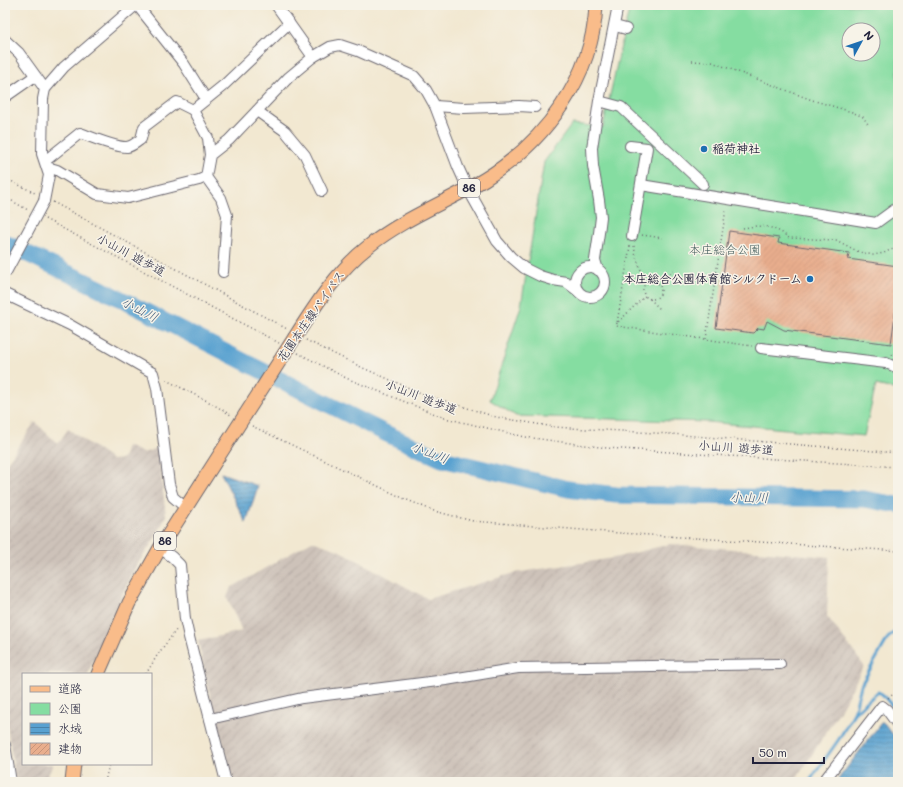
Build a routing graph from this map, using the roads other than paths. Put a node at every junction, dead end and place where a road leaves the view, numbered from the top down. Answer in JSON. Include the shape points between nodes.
{"nodes":[{"id":1,"x":136,"y":5,"type":"edge"},
{"id":2,"x":276,"y":5,"type":"edge"},
{"id":3,"x":596,"y":5,"type":"edge"},
{"id":4,"x":618,"y":5,"type":"edge"},
{"id":5,"x":289,"y":23,"type":"junction"},
{"id":6,"x":615,"y":26,"type":"junction"},
{"id":7,"x":626,"y":29,"type":"dead end"},
{"id":8,"x":5,"y":40,"type":"edge"},
{"id":9,"x":313,"y":57,"type":"junction"},
{"id":10,"x":35,"y":76,"type":"junction"},
{"id":11,"x":45,"y":90,"type":"junction"},
{"id":12,"x":5,"y":97,"type":"edge"},
{"id":13,"x":206,"y":99,"type":"junction"},
{"id":14,"x":599,"y":101,"type":"junction"},
{"id":15,"x":435,"y":106,"type":"junction"},
{"id":16,"x":535,"y":107,"type":"dead end"},
{"id":17,"x":193,"y":110,"type":"junction"},
{"id":18,"x":257,"y":111,"type":"junction"},
{"id":19,"x":42,"y":138,"type":"junction"},
{"id":20,"x":630,"y":146,"type":"dead end"},
{"id":21,"x":59,"y":149,"type":"junction"},
{"id":22,"x":210,"y":155,"type":"junction"},
{"id":23,"x":46,"y":164,"type":"junction"},
{"id":24,"x":206,"y":177,"type":"junction"},
{"id":25,"x":703,"y":184,"type":"dead end"},
{"id":26,"x":641,"y":185,"type":"junction"},
{"id":27,"x":468,"y":189,"type":"junction"},
{"id":28,"x":322,"y":191,"type":"dead end"},
{"id":29,"x":898,"y":207,"type":"edge"},
{"id":30,"x":632,"y":234,"type":"road end"},
{"id":31,"x":594,"y":266,"type":"junction"},
{"id":32,"x":223,"y":272,"type":"dead end"},
{"id":33,"x":5,"y":274,"type":"edge"},
{"id":34,"x":577,"y":276,"type":"junction"},
{"id":35,"x":566,"y":282,"type":"junction"},
{"id":36,"x":578,"y":290,"type":"junction"},
{"id":37,"x":5,"y":294,"type":"edge"},
{"id":38,"x":761,"y":348,"type":"road end"},
{"id":39,"x":898,"y":368,"type":"edge"},
{"id":40,"x":186,"y":508,"type":"junction"},
{"id":41,"x":160,"y":548,"type":"junction"},
{"id":42,"x":780,"y":664,"type":"dead end"},
{"id":43,"x":98,"y":673,"type":"edge"},
{"id":44,"x":210,"y":719,"type":"junction"},
{"id":45,"x":898,"y":725,"type":"edge"},
{"id":46,"x":5,"y":745,"type":"edge"},
{"id":47,"x":74,"y":765,"type":"edge"},
{"id":48,"x":11,"y":782,"type":"edge"},
{"id":49,"x":72,"y":782,"type":"edge"},
{"id":50,"x":226,"y":782,"type":"edge"},
{"id":51,"x":823,"y":782,"type":"edge"}],
"edges":[{"from":1,"to":11,"type":"street","via":[[64,67]]},
{"from":1,"to":13,"type":"street","via":[[184,64]]},
{"from":2,"to":5,"type":"street"},
{"from":3,"to":27,"type":"main road","name":"花園本庄線バイパス","number":"86","via":[[590,45],[575,83],[556,114],[535,140],[510,162]]},
{"from":4,"to":6,"type":"street"},
{"from":5,"to":9,"type":"street"},
{"from":5,"to":13,"type":"street"},
{"from":6,"to":7,"type":"street"},
{"from":6,"to":14,"type":"street","via":[[613,58]]},
{"from":8,"to":10,"type":"street","via":[[19,53]]},
{"from":9,"to":15,"type":"street","via":[[330,46],[340,45],[358,51],[414,76]]},
{"from":9,"to":18,"type":"street","via":[[289,77]]},
{"from":10,"to":11,"type":"street"},
{"from":10,"to":12,"type":"street"},
{"from":11,"to":19,"type":"street"},
{"from":13,"to":17,"type":"street"},
{"from":14,"to":25,"type":"street","via":[[621,107]]},
{"from":14,"to":31,"type":"street","via":[[592,148],[601,217]]},
{"from":15,"to":16,"type":"street"},
{"from":15,"to":27,"type":"street"},
{"from":17,"to":21,"type":"street","via":[[177,102],[144,127],[142,139],[126,147],[80,133]]},
{"from":17,"to":22,"type":"street","via":[[208,138]]},
{"from":18,"to":22,"type":"street","via":[[229,140]]},
{"from":18,"to":28,"type":"street","via":[[285,131],[305,154]]},
{"from":19,"to":21,"type":"street"},
{"from":19,"to":23,"type":"street","via":[[42,154]]},
{"from":20,"to":26,"type":"street","via":[[648,148]]},
{"from":21,"to":23,"type":"street"},
{"from":22,"to":24,"type":"street"},
{"from":23,"to":24,"type":"street","via":[[96,194],[128,198]]},
{"from":23,"to":33,"type":"street","bridge":true,"via":[[49,175],[45,199]]},
{"from":24,"to":32,"type":"street","via":[[221,198],[227,215]]},
{"from":26,"to":29,"type":"street","via":[[876,223]]},
{"from":26,"to":30,"type":"street"},
{"from":27,"to":35,"type":"street","via":[[497,241],[511,257],[524,268],[540,276]]},
{"from":27,"to":40,"type":"main road","name":"花園本庄線バイパス","number":"86","bridge":true,"via":[[404,222],[369,246],[344,268],[296,336]]},
{"from":31,"to":34,"type":"street"},
{"from":31,"to":36,"type":"street","via":[[605,281],[600,294],[586,297]]},
{"from":34,"to":35,"type":"street"},
{"from":34,"to":36,"type":"street"},
{"from":35,"to":36,"type":"street"},
{"from":37,"to":40,"type":"street","via":[[70,325],[153,373],[169,484],[173,497]]},
{"from":38,"to":39,"type":"street","via":[[886,363]]},
{"from":40,"to":41,"type":"main road","name":"花園本庄線バイパス","number":"86"},
{"from":41,"to":43,"type":"main road","name":"花園本庄線バイパス","number":"86","via":[[129,603]]},
{"from":41,"to":44,"type":"street","via":[[180,565],[185,619]]},
{"from":42,"to":44,"type":"street","via":[[518,668],[302,698]]},
{"from":44,"to":50,"type":"street"},
{"from":45,"to":51,"type":"street","via":[[882,706]]},
{"from":46,"to":48,"type":"street"},
{"from":47,"to":49,"type":"main road"}]}
